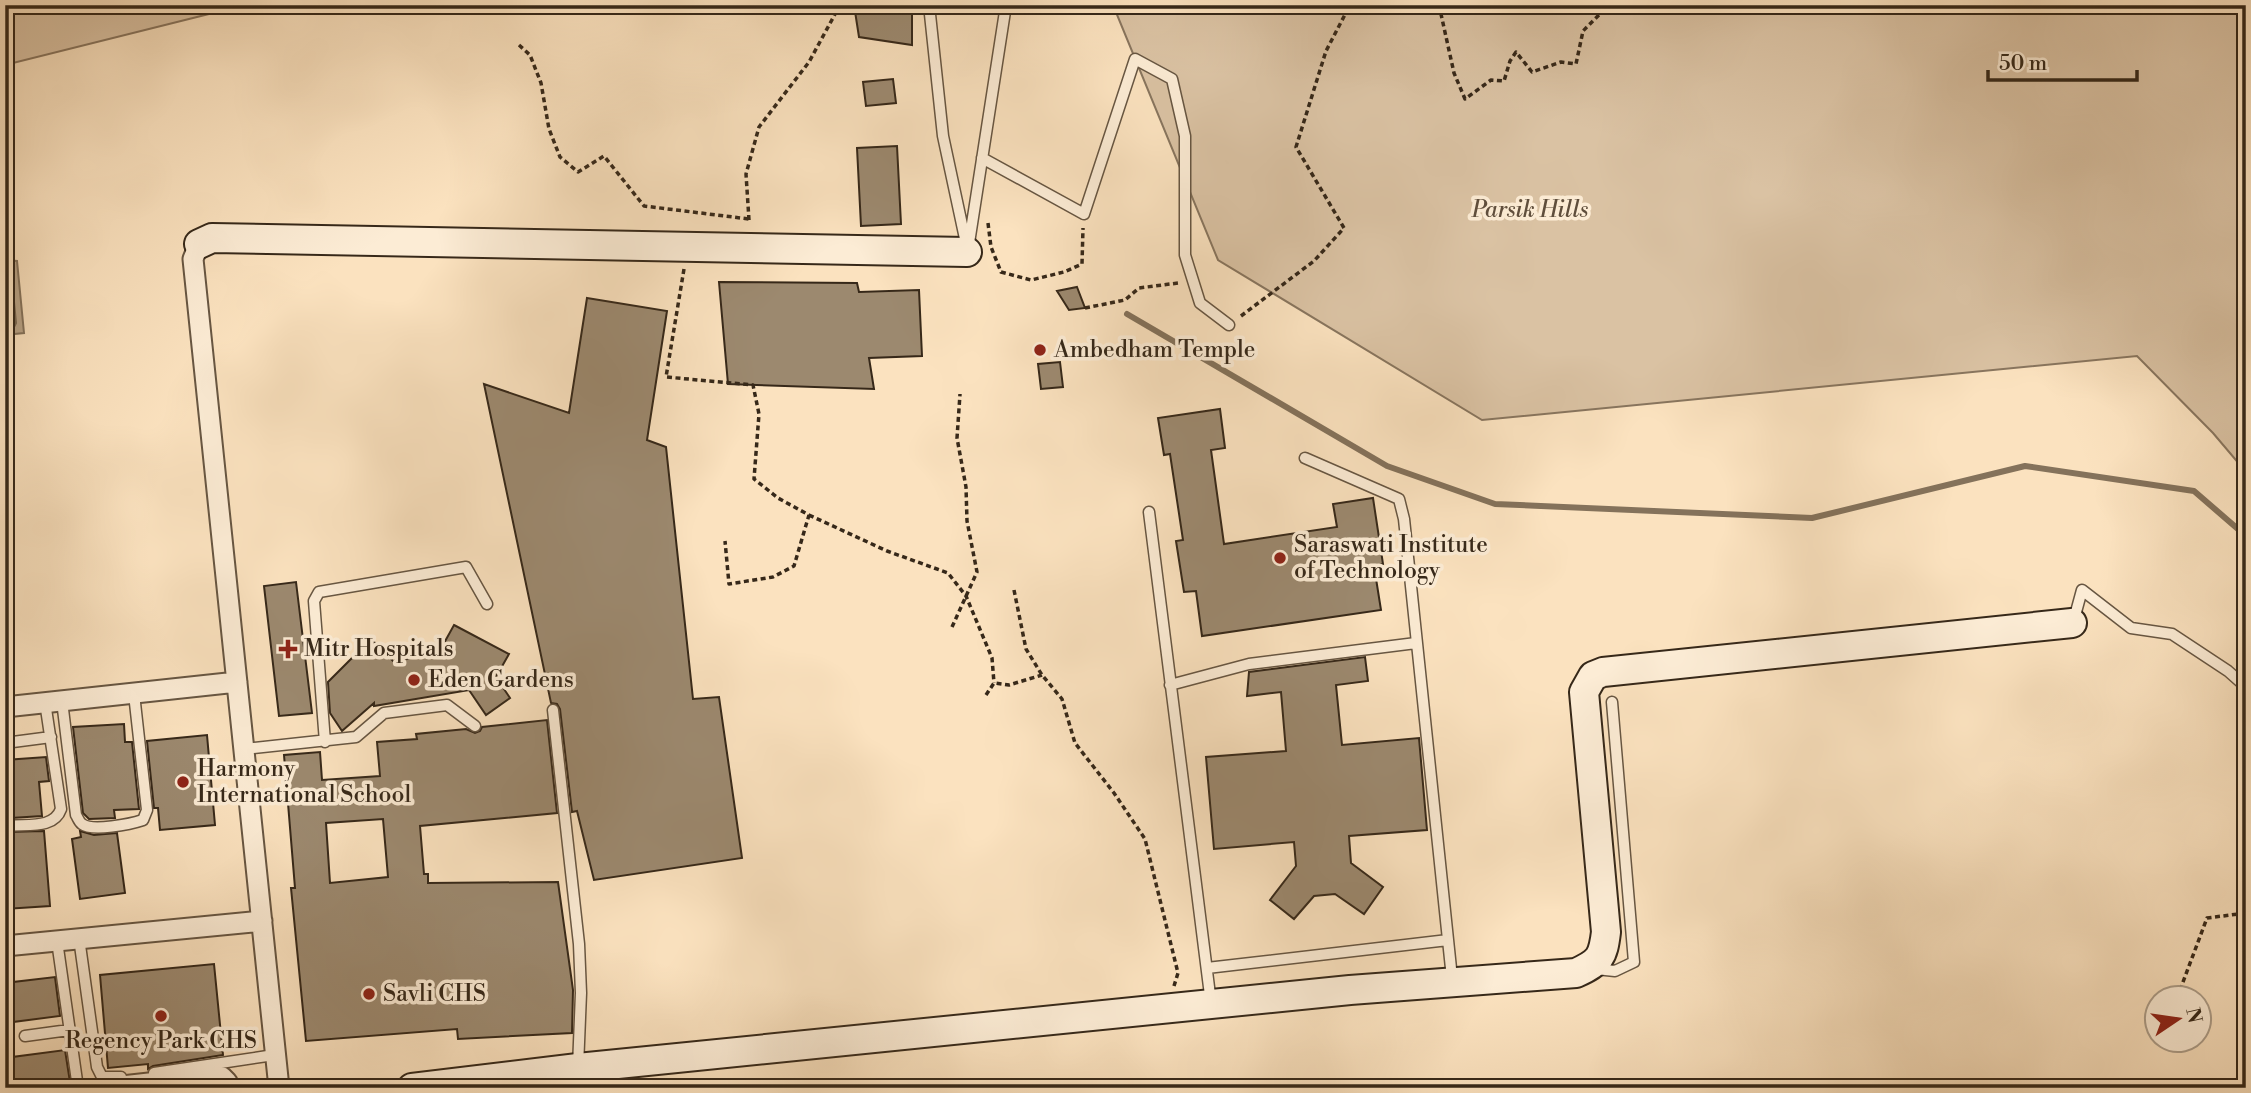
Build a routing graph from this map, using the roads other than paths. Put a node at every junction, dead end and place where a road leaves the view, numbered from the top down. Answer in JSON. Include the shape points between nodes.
{"nodes":[{"id":1,"x":929,"y":5,"type":"edge"},
{"id":2,"x":1006,"y":5,"type":"edge"},
{"id":3,"x":982,"y":158,"type":"junction"},
{"id":4,"x":199,"y":244,"type":"joint"},
{"id":5,"x":967,"y":252,"type":"junction"},
{"id":6,"x":1229,"y":325,"type":"road end"},
{"id":7,"x":1305,"y":458,"type":"dead end"},
{"id":8,"x":1149,"y":512,"type":"dead end"},
{"id":9,"x":487,"y":604,"type":"dead end"},
{"id":10,"x":2072,"y":623,"type":"joint"},
{"id":11,"x":1416,"y":643,"type":"junction"},
{"id":12,"x":237,"y":682,"type":"junction"},
{"id":13,"x":1170,"y":685,"type":"junction"},
{"id":14,"x":2246,"y":687,"type":"edge"},
{"id":15,"x":134,"y":694,"type":"junction"},
{"id":16,"x":53,"y":701,"type":"junction"},
{"id":17,"x":1612,"y":702,"type":"dead end"},
{"id":18,"x":5,"y":706,"type":"edge"},
{"id":19,"x":553,"y":710,"type":"dead end"},
{"id":20,"x":475,"y":726,"type":"dead end"},
{"id":21,"x":51,"y":737,"type":"junction"},
{"id":22,"x":326,"y":742,"type":"junction"},
{"id":23,"x":5,"y":743,"type":"edge"},
{"id":24,"x":244,"y":749,"type":"junction"},
{"id":25,"x":5,"y":824,"type":"edge"},
{"id":26,"x":262,"y":920,"type":"junction"},
{"id":27,"x":79,"y":939,"type":"junction"},
{"id":28,"x":1448,"y":940,"type":"junction"},
{"id":29,"x":57,"y":941,"type":"junction"},
{"id":30,"x":5,"y":946,"type":"edge"},
{"id":31,"x":1207,"y":968,"type":"junction"},
{"id":32,"x":1587,"y":968,"type":"junction"},
{"id":33,"x":1453,"y":982,"type":"junction"},
{"id":34,"x":1211,"y":1004,"type":"junction"},
{"id":35,"x":69,"y":1030,"type":"junction"},
{"id":36,"x":24,"y":1036,"type":"dead end"},
{"id":37,"x":274,"y":1055,"type":"junction"},
{"id":38,"x":578,"y":1068,"type":"junction"},
{"id":39,"x":78,"y":1088,"type":"edge"},
{"id":40,"x":104,"y":1088,"type":"edge"},
{"id":41,"x":228,"y":1088,"type":"edge"},
{"id":42,"x":279,"y":1088,"type":"edge"},
{"id":43,"x":412,"y":1088,"type":"edge"}],
"edges":[{"from":1,"to":5,"type":"lane","via":[[943,136]]},
{"from":2,"to":3,"type":"lane"},
{"from":3,"to":5,"type":"lane"},
{"from":3,"to":6,"type":"lane","via":[[1084,214],[1135,59],[1172,79],[1185,136],[1185,255],[1200,303]]},
{"from":4,"to":5,"type":"street","via":[[212,238]]},
{"from":4,"to":12,"type":"street","via":[[193,259]]},
{"from":7,"to":11,"type":"lane","via":[[1399,499]]},
{"from":8,"to":13,"type":"lane"},
{"from":9,"to":22,"type":"lane","via":[[466,567],[319,592],[314,601]]},
{"from":10,"to":14,"type":"lane","via":[[2082,590],[2131,628],[2172,634]]},
{"from":10,"to":32,"type":"street","via":[[1592,676],[1584,692],[1606,932],[1603,952],[1595,965]]},
{"from":11,"to":13,"type":"lane","via":[[1250,664]]},
{"from":11,"to":28,"type":"lane"},
{"from":12,"to":15,"type":"street"},
{"from":12,"to":24,"type":"street"},
{"from":13,"to":31,"type":"lane"},
{"from":15,"to":16,"type":"street"},
{"from":15,"to":16,"type":"lane","via":[[147,810],[143,820],[132,824],[93,828],[83,825],[76,815]]},
{"from":16,"to":18,"type":"street"},
{"from":16,"to":21,"type":"lane"},
{"from":17,"to":32,"type":"lane","via":[[1634,962],[1615,971]]},
{"from":19,"to":38,"type":"lane","via":[[579,944]]},
{"from":20,"to":22,"type":"lane","via":[[447,705],[384,713],[356,737]]},
{"from":21,"to":23,"type":"lane"},
{"from":21,"to":25,"type":"lane","via":[[61,809],[58,816],[52,822]]},
{"from":22,"to":24,"type":"lane"},
{"from":24,"to":26,"type":"street"},
{"from":26,"to":27,"type":"street"},
{"from":26,"to":37,"type":"street"},
{"from":27,"to":29,"type":"street"},
{"from":27,"to":37,"type":"lane","via":[[102,1077]]},
{"from":28,"to":31,"type":"lane"},
{"from":28,"to":33,"type":"lane"},
{"from":29,"to":30,"type":"street"},
{"from":29,"to":35,"type":"lane"},
{"from":31,"to":34,"type":"lane"},
{"from":32,"to":33,"type":"street","via":[[1576,973]]},
{"from":33,"to":34,"type":"street"},
{"from":34,"to":38,"type":"street"},
{"from":35,"to":36,"type":"lane"},
{"from":35,"to":39,"type":"lane"},
{"from":37,"to":42,"type":"street"},
{"from":38,"to":43,"type":"street"},
{"from":40,"to":41,"type":"street","via":[[212,1076],[222,1077]]}]}
